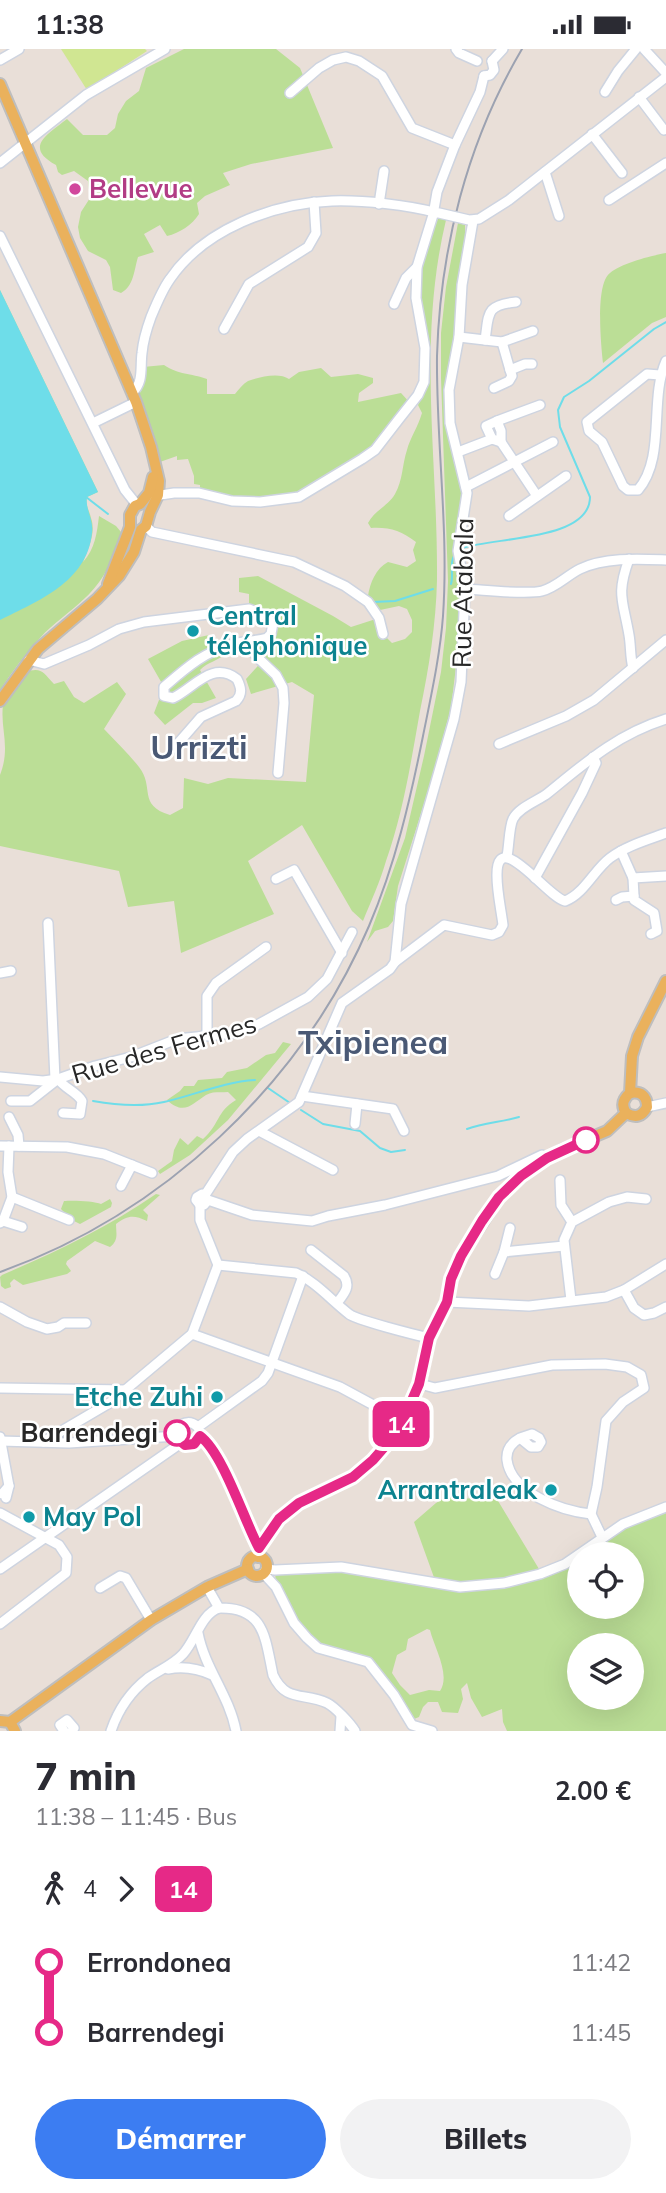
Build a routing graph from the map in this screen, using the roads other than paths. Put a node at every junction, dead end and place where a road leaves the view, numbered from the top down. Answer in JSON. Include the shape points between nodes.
{"nodes":[{"id":1,"x":19,"y":49,"type":"edge"},
{"id":2,"x":165,"y":49,"type":"edge"},
{"id":3,"x":456,"y":49,"type":"edge"},
{"id":4,"x":502,"y":49,"type":"edge"},
{"id":5,"x":636,"y":49,"type":"edge"},
{"id":6,"x":644,"y":49,"type":"edge"},
{"id":7,"x":0,"y":60,"type":"edge"},
{"id":8,"x":477,"y":61,"type":"junction"},
{"id":9,"x":492,"y":61,"type":"junction"},
{"id":10,"x":666,"y":75,"type":"edge"},
{"id":11,"x":484,"y":76,"type":"junction"},
{"id":12,"x":0,"y":84,"type":"edge"},
{"id":13,"x":605,"y":92,"type":"dead end"},
{"id":14,"x":290,"y":93,"type":"dead end"},
{"id":15,"x":639,"y":97,"type":"junction"},
{"id":16,"x":664,"y":130,"type":"edge"},
{"id":17,"x":592,"y":134,"type":"junction"},
{"id":18,"x":26,"y":142,"type":"junction"},
{"id":19,"x":455,"y":145,"type":"junction"},
{"id":20,"x":0,"y":163,"type":"edge"},
{"id":21,"x":666,"y":163,"type":"edge"},
{"id":22,"x":384,"y":171,"type":"dead end"},
{"id":23,"x":545,"y":172,"type":"junction"},
{"id":24,"x":622,"y":173,"type":"dead end"},
{"id":25,"x":609,"y":200,"type":"dead end"},
{"id":26,"x":314,"y":202,"type":"junction"},
{"id":27,"x":379,"y":204,"type":"junction"},
{"id":28,"x":436,"y":212,"type":"junction"},
{"id":29,"x":559,"y":216,"type":"dead end"},
{"id":30,"x":471,"y":220,"type":"junction"},
{"id":31,"x":0,"y":236,"type":"edge"},
{"id":32,"x":417,"y":267,"type":"junction"},
{"id":33,"x":516,"y":302,"type":"dead end"},
{"id":34,"x":394,"y":304,"type":"dead end"},
{"id":35,"x":224,"y":329,"type":"dead end"},
{"id":36,"x":533,"y":331,"type":"dead end"},
{"id":37,"x":459,"y":337,"type":"junction"},
{"id":38,"x":485,"y":340,"type":"junction"},
{"id":39,"x":502,"y":342,"type":"junction"},
{"id":40,"x":666,"y":361,"type":"edge"},
{"id":41,"x":532,"y":364,"type":"dead end"},
{"id":42,"x":510,"y":370,"type":"junction"},
{"id":43,"x":660,"y":375,"type":"junction"},
{"id":44,"x":494,"y":388,"type":"dead end"},
{"id":45,"x":134,"y":398,"type":"junction"},
{"id":46,"x":540,"y":405,"type":"dead end"},
{"id":47,"x":93,"y":423,"type":"junction"},
{"id":48,"x":496,"y":440,"type":"junction"},
{"id":49,"x":553,"y":442,"type":"dead end"},
{"id":50,"x":458,"y":452,"type":"junction"},
{"id":51,"x":514,"y":462,"type":"junction"},
{"id":52,"x":155,"y":463,"type":"junction"},
{"id":53,"x":566,"y":476,"type":"dead end"},
{"id":54,"x":466,"y":488,"type":"junction"},
{"id":55,"x":125,"y":490,"type":"junction"},
{"id":56,"x":158,"y":495,"type":"junction"},
{"id":57,"x":537,"y":496,"type":"junction"},
{"id":58,"x":141,"y":502,"type":"junction"},
{"id":59,"x":150,"y":512,"type":"junction"},
{"id":60,"x":509,"y":516,"type":"dead end"},
{"id":61,"x":137,"y":524,"type":"junction"},
{"id":62,"x":629,"y":559,"type":"junction"},
{"id":63,"x":666,"y":560,"type":"edge"},
{"id":64,"x":465,"y":589,"type":"junction"},
{"id":65,"x":383,"y":634,"type":"dead end"},
{"id":66,"x":666,"y":640,"type":"edge"},
{"id":67,"x":247,"y":641,"type":"junction"},
{"id":68,"x":29,"y":660,"type":"junction"},
{"id":69,"x":633,"y":668,"type":"junction"},
{"id":70,"x":0,"y":701,"type":"edge"},
{"id":71,"x":666,"y":719,"type":"edge"},
{"id":72,"x":499,"y":744,"type":"dead end"},
{"id":73,"x":174,"y":748,"type":"dead end"},
{"id":74,"x":593,"y":757,"type":"junction"},
{"id":75,"x":278,"y":773,"type":"dead end"},
{"id":76,"x":666,"y":833,"type":"edge"},
{"id":77,"x":621,"y":851,"type":"junction"},
{"id":78,"x":507,"y":856,"type":"junction"},
{"id":79,"x":666,"y":876,"type":"edge"},
{"id":80,"x":535,"y":878,"type":"junction"},
{"id":81,"x":633,"y":878,"type":"junction"},
{"id":82,"x":276,"y":879,"type":"dead end"},
{"id":83,"x":634,"y":896,"type":"junction"},
{"id":84,"x":616,"y":900,"type":"dead end"},
{"id":85,"x":48,"y":923,"type":"dead end"},
{"id":86,"x":352,"y":932,"type":"dead end"},
{"id":87,"x":651,"y":935,"type":"dead end"},
{"id":88,"x":266,"y":947,"type":"dead end"},
{"id":89,"x":342,"y":953,"type":"junction"},
{"id":90,"x":395,"y":962,"type":"junction"},
{"id":91,"x":11,"y":971,"type":"dead end"},
{"id":92,"x":0,"y":973,"type":"edge"},
{"id":93,"x":666,"y":981,"type":"edge"},
{"id":94,"x":207,"y":1035,"type":"junction"},
{"id":95,"x":0,"y":1077,"type":"edge"},
{"id":96,"x":56,"y":1079,"type":"junction"},
{"id":97,"x":630,"y":1093,"type":"junction"},
{"id":98,"x":303,"y":1096,"type":"junction"},
{"id":99,"x":11,"y":1101,"type":"dead end"},
{"id":100,"x":666,"y":1103,"type":"edge"},
{"id":101,"x":357,"y":1104,"type":"junction"},
{"id":102,"x":647,"y":1107,"type":"junction"},
{"id":103,"x":63,"y":1112,"type":"dead end"},
{"id":104,"x":626,"y":1113,"type":"junction"},
{"id":105,"x":9,"y":1117,"type":"dead end"},
{"id":106,"x":355,"y":1124,"type":"dead end"},
{"id":107,"x":259,"y":1131,"type":"junction"},
{"id":108,"x":404,"y":1131,"type":"dead end"},
{"id":109,"x":10,"y":1146,"type":"edge"},
{"id":110,"x":547,"y":1158,"type":"junction"},
{"id":111,"x":132,"y":1165,"type":"junction"},
{"id":112,"x":333,"y":1170,"type":"dead end"},
{"id":113,"x":152,"y":1173,"type":"dead end"},
{"id":114,"x":560,"y":1180,"type":"dead end"},
{"id":115,"x":121,"y":1186,"type":"dead end"},
{"id":116,"x":646,"y":1199,"type":"dead end"},
{"id":117,"x":204,"y":1200,"type":"junction"},
{"id":118,"x":7,"y":1201,"type":"edge"},
{"id":119,"x":69,"y":1220,"type":"dead end"},
{"id":120,"x":1,"y":1222,"type":"edge"},
{"id":121,"x":572,"y":1222,"type":"junction"},
{"id":122,"x":22,"y":1227,"type":"dead end"},
{"id":123,"x":510,"y":1228,"type":"dead end"},
{"id":124,"x":564,"y":1246,"type":"junction"},
{"id":125,"x":311,"y":1250,"type":"dead end"},
{"id":126,"x":504,"y":1252,"type":"junction"},
{"id":127,"x":666,"y":1264,"type":"edge"},
{"id":128,"x":218,"y":1265,"type":"junction"},
{"id":129,"x":495,"y":1274,"type":"dead end"},
{"id":130,"x":303,"y":1276,"type":"junction"},
{"id":131,"x":624,"y":1290,"type":"junction"},
{"id":132,"x":571,"y":1300,"type":"junction"},
{"id":133,"x":447,"y":1302,"type":"junction"},
{"id":134,"x":337,"y":1303,"type":"junction"},
{"id":135,"x":0,"y":1307,"type":"edge"},
{"id":136,"x":666,"y":1307,"type":"edge"},
{"id":137,"x":86,"y":1323,"type":"dead end"},
{"id":138,"x":192,"y":1333,"type":"junction"},
{"id":139,"x":429,"y":1338,"type":"junction"},
{"id":140,"x":271,"y":1363,"type":"junction"},
{"id":141,"x":419,"y":1384,"type":"junction"},
{"id":142,"x":0,"y":1388,"type":"edge"},
{"id":143,"x":126,"y":1389,"type":"junction"},
{"id":144,"x":403,"y":1421,"type":"junction"},
{"id":145,"x":199,"y":1432,"type":"junction"},
{"id":146,"x":520,"y":1438,"type":"dead end"},
{"id":147,"x":0,"y":1439,"type":"edge"},
{"id":148,"x":179,"y":1439,"type":"junction"},
{"id":149,"x":44,"y":1442,"type":"junction"},
{"id":150,"x":4,"y":1493,"type":"edge"},
{"id":151,"x":665,"y":1509,"type":"edge"},
{"id":152,"x":0,"y":1510,"type":"edge"},
{"id":153,"x":590,"y":1514,"type":"junction"},
{"id":154,"x":46,"y":1537,"type":"junction"},
{"id":155,"x":602,"y":1537,"type":"junction"},
{"id":156,"x":259,"y":1553,"type":"junction"},
{"id":157,"x":0,"y":1569,"type":"edge"},
{"id":158,"x":248,"y":1569,"type":"junction"},
{"id":159,"x":264,"y":1571,"type":"junction"},
{"id":160,"x":207,"y":1587,"type":"junction"},
{"id":161,"x":100,"y":1588,"type":"dead end"},
{"id":162,"x":219,"y":1608,"type":"junction"},
{"id":163,"x":151,"y":1620,"type":"junction"},
{"id":164,"x":0,"y":1624,"type":"edge"},
{"id":165,"x":198,"y":1633,"type":"junction"},
{"id":166,"x":163,"y":1670,"type":"junction"},
{"id":167,"x":213,"y":1676,"type":"junction"},
{"id":168,"x":341,"y":1716,"type":"junction"},
{"id":169,"x":12,"y":1727,"type":"edge"},
{"id":170,"x":411,"y":1728,"type":"edge"},
{"id":171,"x":64,"y":1731,"type":"edge"},
{"id":172,"x":72,"y":1731,"type":"edge"},
{"id":173,"x":111,"y":1731,"type":"edge"},
{"id":174,"x":236,"y":1731,"type":"edge"},
{"id":175,"x":340,"y":1731,"type":"edge"},
{"id":176,"x":355,"y":1731,"type":"edge"},
{"id":177,"x":432,"y":1731,"type":"edge"}],
"edges":[{"from":1,"to":7,"type":"street"},
{"from":2,"to":18,"type":"street","via":[[86,95]]},
{"from":3,"to":8,"type":"street"},
{"from":4,"to":9,"type":"street"},
{"from":5,"to":13,"type":"street"},
{"from":6,"to":10,"type":"street"},
{"from":8,"to":9,"type":"street"},
{"from":8,"to":11,"type":"street","via":[[476,71]]},
{"from":9,"to":11,"type":"street","via":[[494,70]]},
{"from":10,"to":15,"type":"street"},
{"from":11,"to":19,"type":"street"},
{"from":12,"to":18,"type":"main road"},
{"from":14,"to":19,"type":"street","via":[[333,60],[359,61],[382,76],[412,128]]},
{"from":15,"to":16,"type":"street"},
{"from":15,"to":17,"type":"street"},
{"from":17,"to":23,"type":"street"},
{"from":17,"to":24,"type":"street"},
{"from":18,"to":20,"type":"street"},
{"from":18,"to":45,"type":"main road"},
{"from":19,"to":28,"type":"street","via":[[436,192]]},
{"from":21,"to":25,"type":"street"},
{"from":22,"to":27,"type":"street"},
{"from":23,"to":29,"type":"street"},
{"from":23,"to":30,"type":"street","via":[[480,219]]},
{"from":26,"to":27,"type":"street"},
{"from":26,"to":35,"type":"street","via":[[316,233],[308,247],[249,284]]},
{"from":26,"to":45,"type":"street","via":[[249,220],[197,249],[170,279],[151,319]]},
{"from":27,"to":28,"type":"street"},
{"from":28,"to":30,"type":"street","bridge":true},
{"from":28,"to":32,"type":"street"},
{"from":30,"to":37,"type":"street","name":"Rue Atabala"},
{"from":31,"to":47,"type":"street"},
{"from":32,"to":34,"type":"street","via":[[406,278]]},
{"from":32,"to":56,"type":"street","via":[[424,382],[375,450],[299,498],[241,502],[199,493]]},
{"from":33,"to":38,"type":"street","via":[[492,308]]},
{"from":36,"to":39,"type":"street"},
{"from":37,"to":38,"type":"street"},
{"from":37,"to":50,"type":"street","name":"Rue Atabala","via":[[449,390],[450,423]]},
{"from":38,"to":39,"type":"street"},
{"from":39,"to":42,"type":"street"},
{"from":40,"to":43,"type":"street"},
{"from":41,"to":42,"type":"street"},
{"from":42,"to":44,"type":"street","via":[[509,381]]},
{"from":43,"to":43,"type":"street","via":[[648,374],[587,422],[628,490],[638,490],[644,483],[653,454]]},
{"from":45,"to":47,"type":"street"},
{"from":45,"to":52,"type":"main road"},
{"from":46,"to":48,"type":"street","via":[[486,426]]},
{"from":47,"to":55,"type":"street"},
{"from":48,"to":50,"type":"street"},
{"from":48,"to":51,"type":"street"},
{"from":49,"to":51,"type":"street"},
{"from":50,"to":54,"type":"street","name":"Rue Atabala"},
{"from":51,"to":54,"type":"street"},
{"from":51,"to":57,"type":"street"},
{"from":52,"to":56,"type":"main road"},
{"from":52,"to":58,"type":"main road","via":[[152,487]]},
{"from":53,"to":57,"type":"street"},
{"from":54,"to":64,"type":"street","name":"Rue Atabala","via":[[458,551]]},
{"from":55,"to":58,"type":"street"},
{"from":55,"to":61,"type":"street"},
{"from":56,"to":58,"type":"street"},
{"from":56,"to":59,"type":"main road"},
{"from":57,"to":60,"type":"street"},
{"from":58,"to":59,"type":"main road"},
{"from":58,"to":61,"type":"main road"},
{"from":59,"to":61,"type":"main road"},
{"from":61,"to":65,"type":"street","via":[[152,532],[295,562],[368,602],[380,618]]},
{"from":61,"to":68,"type":"main road","via":[[128,563]]},
{"from":62,"to":63,"type":"street"},
{"from":62,"to":64,"type":"street","via":[[589,565],[539,592]]},
{"from":62,"to":69,"type":"street","via":[[621,594]]},
{"from":64,"to":90,"type":"street","name":"Rue Atabala","via":[[461,682],[401,904]]},
{"from":66,"to":69,"type":"street"},
{"from":67,"to":68,"type":"street","via":[[267,638],[273,629],[269,618],[249,609],[144,622],[44,664]]},
{"from":67,"to":73,"type":"street","via":[[201,656],[164,687],[164,696],[173,698],[207,674],[222,672],[237,679],[241,689],[236,701],[201,717]]},
{"from":67,"to":75,"type":"street","via":[[283,688]]},
{"from":68,"to":70,"type":"main road"},
{"from":69,"to":72,"type":"street","via":[[566,716]]},
{"from":71,"to":74,"type":"street","via":[[636,729]]},
{"from":74,"to":78,"type":"street","via":[[513,818]]},
{"from":74,"to":80,"type":"street","via":[[596,764]]},
{"from":76,"to":77,"type":"street"},
{"from":77,"to":80,"type":"street","via":[[565,901]]},
{"from":77,"to":81,"type":"street"},
{"from":78,"to":80,"type":"street"},
{"from":78,"to":90,"type":"street","via":[[498,862],[503,925],[499,932],[492,935],[444,925]]},
{"from":79,"to":81,"type":"street"},
{"from":81,"to":83,"type":"street"},
{"from":82,"to":89,"type":"street","via":[[294,870]]},
{"from":83,"to":84,"type":"street"},
{"from":83,"to":87,"type":"street","via":[[654,913],[657,931]]},
{"from":85,"to":96,"type":"street"},
{"from":86,"to":89,"type":"street","name":"Rue des Fermes"},
{"from":88,"to":94,"type":"street","via":[[216,983],[207,996]]},
{"from":89,"to":94,"type":"street","name":"Rue des Fermes","via":[[327,979],[308,997],[259,1024],[234,1033]]},
{"from":90,"to":98,"type":"street","via":[[342,1003]]},
{"from":91,"to":92,"type":"street"},
{"from":93,"to":97,"type":"main road","via":[[638,1037]]},
{"from":94,"to":96,"type":"street","name":"Rue des Fermes","via":[[177,1039]]},
{"from":95,"to":96,"type":"street","name":"Rue des Fermes"},
{"from":96,"to":99,"type":"street","via":[[30,1101]]},
{"from":96,"to":103,"type":"street","via":[[82,1101],[80,1114]]},
{"from":97,"to":102,"type":"main road","via":[[641,1093]]},
{"from":97,"to":104,"type":"main road","via":[[623,1103]]},
{"from":98,"to":101,"type":"street"},
{"from":98,"to":107,"type":"street"},
{"from":100,"to":102,"type":"street"},
{"from":101,"to":106,"type":"street"},
{"from":101,"to":108,"type":"street","via":[[393,1109]]},
{"from":102,"to":104,"type":"main road","via":[[638,1116]]},
{"from":104,"to":110,"type":"main road","via":[[607,1131]]},
{"from":105,"to":109,"type":"street","via":[[18,1135]]},
{"from":107,"to":112,"type":"street"},
{"from":107,"to":117,"type":"street","via":[[233,1152]]},
{"from":109,"to":111,"type":"street","via":[[67,1147]]},
{"from":109,"to":118,"type":"street"},
{"from":110,"to":117,"type":"street","via":[[542,1155],[487,1179],[312,1221],[252,1215]]},
{"from":110,"to":133,"type":"main road","via":[[521,1176],[490,1209],[461,1256]]},
{"from":111,"to":113,"type":"street"},
{"from":111,"to":115,"type":"street"},
{"from":114,"to":121,"type":"street","via":[[561,1205]]},
{"from":116,"to":121,"type":"street","via":[[627,1197],[609,1202]]},
{"from":117,"to":128,"type":"street","via":[[200,1220]]},
{"from":118,"to":119,"type":"street"},
{"from":118,"to":120,"type":"street"},
{"from":120,"to":122,"type":"street"},
{"from":121,"to":124,"type":"street"},
{"from":123,"to":126,"type":"street"},
{"from":124,"to":126,"type":"street"},
{"from":124,"to":132,"type":"street"},
{"from":125,"to":134,"type":"street","via":[[348,1281]]},
{"from":126,"to":129,"type":"street"},
{"from":127,"to":131,"type":"street"},
{"from":128,"to":130,"type":"street"},
{"from":128,"to":138,"type":"street"},
{"from":130,"to":134,"type":"street"},
{"from":130,"to":140,"type":"street"},
{"from":131,"to":132,"type":"street","via":[[606,1297]]},
{"from":131,"to":136,"type":"street","via":[[644,1315]]},
{"from":132,"to":133,"type":"street","via":[[529,1306]]},
{"from":133,"to":139,"type":"main road"},
{"from":134,"to":139,"type":"street","via":[[351,1316]]},
{"from":135,"to":137,"type":"street","via":[[47,1329]]},
{"from":138,"to":140,"type":"street"},
{"from":138,"to":143,"type":"street"},
{"from":139,"to":141,"type":"main road"},
{"from":140,"to":144,"type":"street","via":[[340,1387]]},
{"from":140,"to":145,"type":"street","via":[[262,1381]]},
{"from":141,"to":144,"type":"main road"},
{"from":141,"to":153,"type":"street","via":[[435,1388],[552,1365],[605,1364],[641,1375],[644,1388],[606,1421]]},
{"from":142,"to":143,"type":"street"},
{"from":143,"to":149,"type":"street"},
{"from":144,"to":156,"type":"main road","via":[[373,1460],[353,1477],[299,1503],[279,1519]]},
{"from":145,"to":148,"type":"street","via":[[194,1444]]},
{"from":145,"to":148,"type":"street","via":[[195,1424],[186,1422],[178,1428]]},
{"from":145,"to":156,"type":"street","via":[[216,1456]]},
{"from":146,"to":153,"type":"street","via":[[506,1454],[509,1470],[525,1488],[570,1512]]},
{"from":147,"to":149,"type":"street"},
{"from":147,"to":150,"type":"street"},
{"from":148,"to":149,"type":"street"},
{"from":148,"to":154,"type":"street"},
{"from":150,"to":152,"type":"street","via":[[6,1504]]},
{"from":151,"to":155,"type":"street"},
{"from":152,"to":154,"type":"street"},
{"from":153,"to":155,"type":"street"},
{"from":154,"to":157,"type":"street"},
{"from":154,"to":164,"type":"street","via":[[60,1545],[67,1557],[66,1573]]},
{"from":155,"to":159,"type":"street","via":[[553,1569],[480,1587],[341,1567]]},
{"from":156,"to":158,"type":"main road","via":[[250,1559]]},
{"from":156,"to":159,"type":"main road","via":[[266,1562]]},
{"from":158,"to":159,"type":"main road","via":[[253,1575]]},
{"from":158,"to":160,"type":"main road"},
{"from":159,"to":170,"type":"street","via":[[307,1638],[318,1649],[368,1662],[394,1695]]},
{"from":160,"to":162,"type":"street"},
{"from":160,"to":163,"type":"main road"},
{"from":161,"to":163,"type":"street","via":[[120,1576],[125,1578]]},
{"from":162,"to":165,"type":"street"},
{"from":162,"to":168,"type":"street","via":[[242,1609],[258,1621],[273,1675],[285,1691],[329,1704]]},
{"from":163,"to":169,"type":"main road","via":[[26,1710],[20,1725]]},
{"from":165,"to":166,"type":"street"},
{"from":165,"to":167,"type":"street"},
{"from":166,"to":167,"type":"street","via":[[188,1667]]},
{"from":166,"to":173,"type":"street","via":[[132,1693]]},
{"from":167,"to":174,"type":"street"},
{"from":168,"to":175,"type":"street"},
{"from":168,"to":176,"type":"street"},
{"from":170,"to":177,"type":"street"},
{"from":171,"to":172,"type":"street","via":[[60,1725],[67,1720]]}]}
